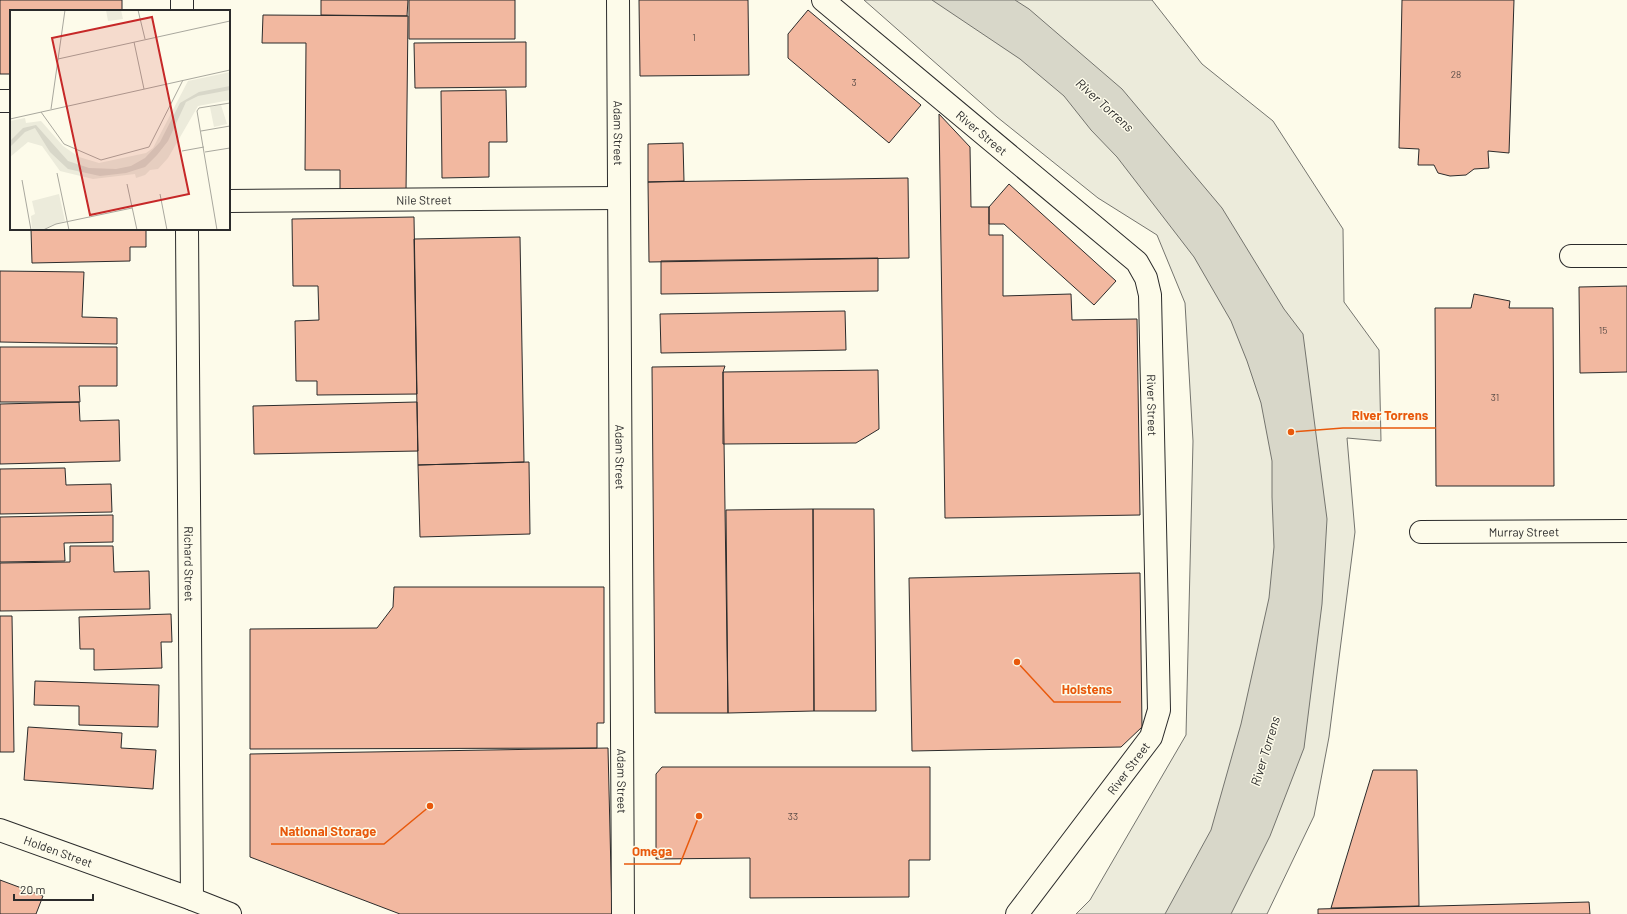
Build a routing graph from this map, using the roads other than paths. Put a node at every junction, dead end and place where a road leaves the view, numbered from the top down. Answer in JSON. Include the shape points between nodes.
{"nodes":[{"id":1,"x":618,"y":0,"type":"edge"},
{"id":2,"x":823,"y":0,"type":"edge"},
{"id":3,"x":619,"y":198,"type":"junction"},
{"id":4,"x":230,"y":201,"type":"edge"},
{"id":5,"x":187,"y":230,"type":"edge"},
{"id":6,"x":1571,"y":256,"type":"dead end"},
{"id":7,"x":1627,"y":256,"type":"edge"},
{"id":8,"x":1627,"y":531,"type":"edge"},
{"id":9,"x":1421,"y":532,"type":"dead end"},
{"id":10,"x":0,"y":830,"type":"edge"},
{"id":11,"x":192,"y":899,"type":"junction"},
{"id":12,"x":230,"y":914,"type":"edge"},
{"id":13,"x":623,"y":914,"type":"edge"},
{"id":14,"x":1017,"y":914,"type":"edge"}],
"edges":[{"from":1,"to":3,"type":"street","name":"Adam Street"},
{"from":2,"to":14,"type":"street","name":"River Street","via":[[1137,262],[1146,278],[1150,295],[1159,710],[1151,737]]},
{"from":3,"to":4,"type":"street","name":"Nile Street"},
{"from":3,"to":13,"type":"street","name":"Adam Street"},
{"from":5,"to":11,"type":"street","name":"Richard Street"},
{"from":6,"to":7,"type":"street"},
{"from":8,"to":9,"type":"street","name":"Murray Street"},
{"from":10,"to":11,"type":"street","name":"Holden Street"},
{"from":11,"to":12,"type":"street","name":"Holden Street"}]}
